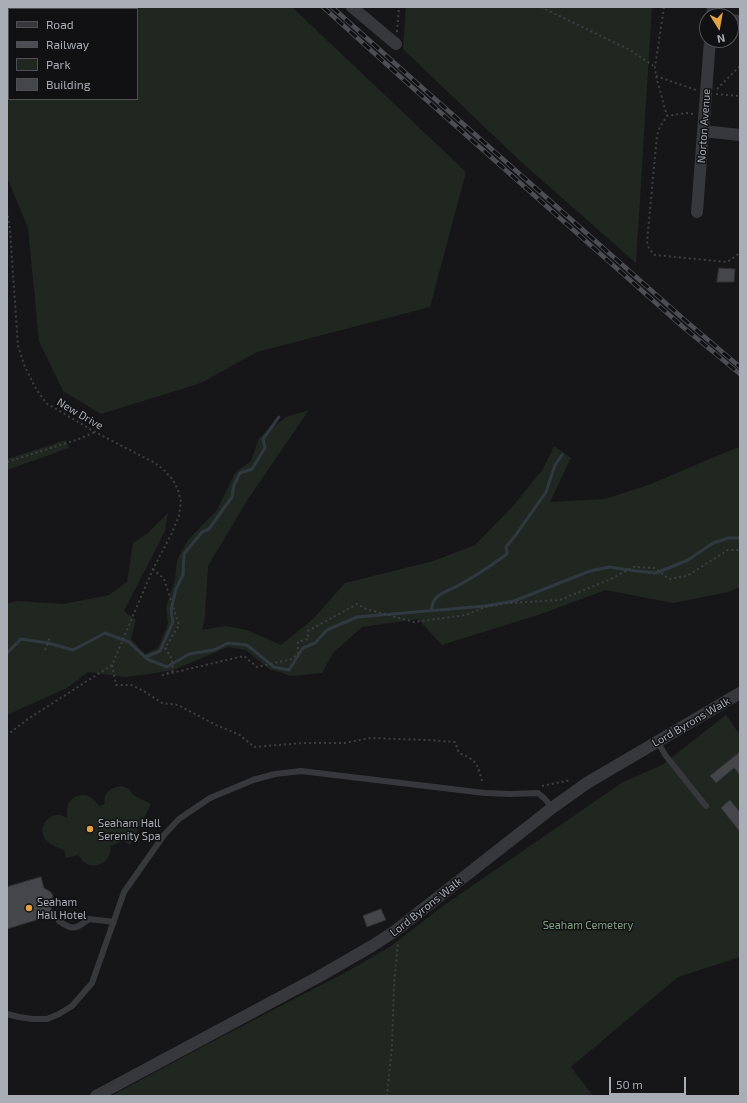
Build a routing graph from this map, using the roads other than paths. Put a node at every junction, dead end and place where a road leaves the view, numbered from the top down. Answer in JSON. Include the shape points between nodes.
{"nodes":[{"id":1,"x":356,"y":8,"type":"edge"},
{"id":2,"x":396,"y":44,"type":"road end"},
{"id":3,"x":709,"y":48,"type":"edge"},
{"id":4,"x":703,"y":131,"type":"junction"},
{"id":5,"x":740,"y":134,"type":"edge"},
{"id":6,"x":697,"y":212,"type":"dead end"},
{"id":7,"x":740,"y":693,"type":"edge"},
{"id":8,"x":657,"y":741,"type":"junction"},
{"id":9,"x":706,"y":806,"type":"dead end"},
{"id":10,"x":552,"y":808,"type":"junction"},
{"id":11,"x":59,"y":921,"type":"dead end"},
{"id":12,"x":114,"y":922,"type":"junction"},
{"id":13,"x":7,"y":1014,"type":"edge"},
{"id":14,"x":96,"y":1096,"type":"edge"}],
"edges":[{"from":1,"to":2,"type":"street"},
{"from":3,"to":4,"type":"street","name":"Norton Avenue"},
{"from":4,"to":5,"type":"street"},
{"from":4,"to":6,"type":"street","name":"Norton Avenue"},
{"from":7,"to":8,"type":"street","name":"Lord Byrons Walk"},
{"from":8,"to":9,"type":"lane"},
{"from":8,"to":10,"type":"street","name":"Lord Byrons Walk","via":[[588,782]]},
{"from":10,"to":12,"type":"lane","via":[[538,793],[485,793],[301,771],[275,774],[210,798],[179,819],[164,835],[124,892]]},
{"from":10,"to":14,"type":"street","name":"Lord Byrons Walk","via":[[395,931],[372,946]]},
{"from":11,"to":12,"type":"lane","via":[[73,928],[89,919]]},
{"from":12,"to":13,"type":"lane","via":[[92,983],[72,1006],[47,1019]]}]}
